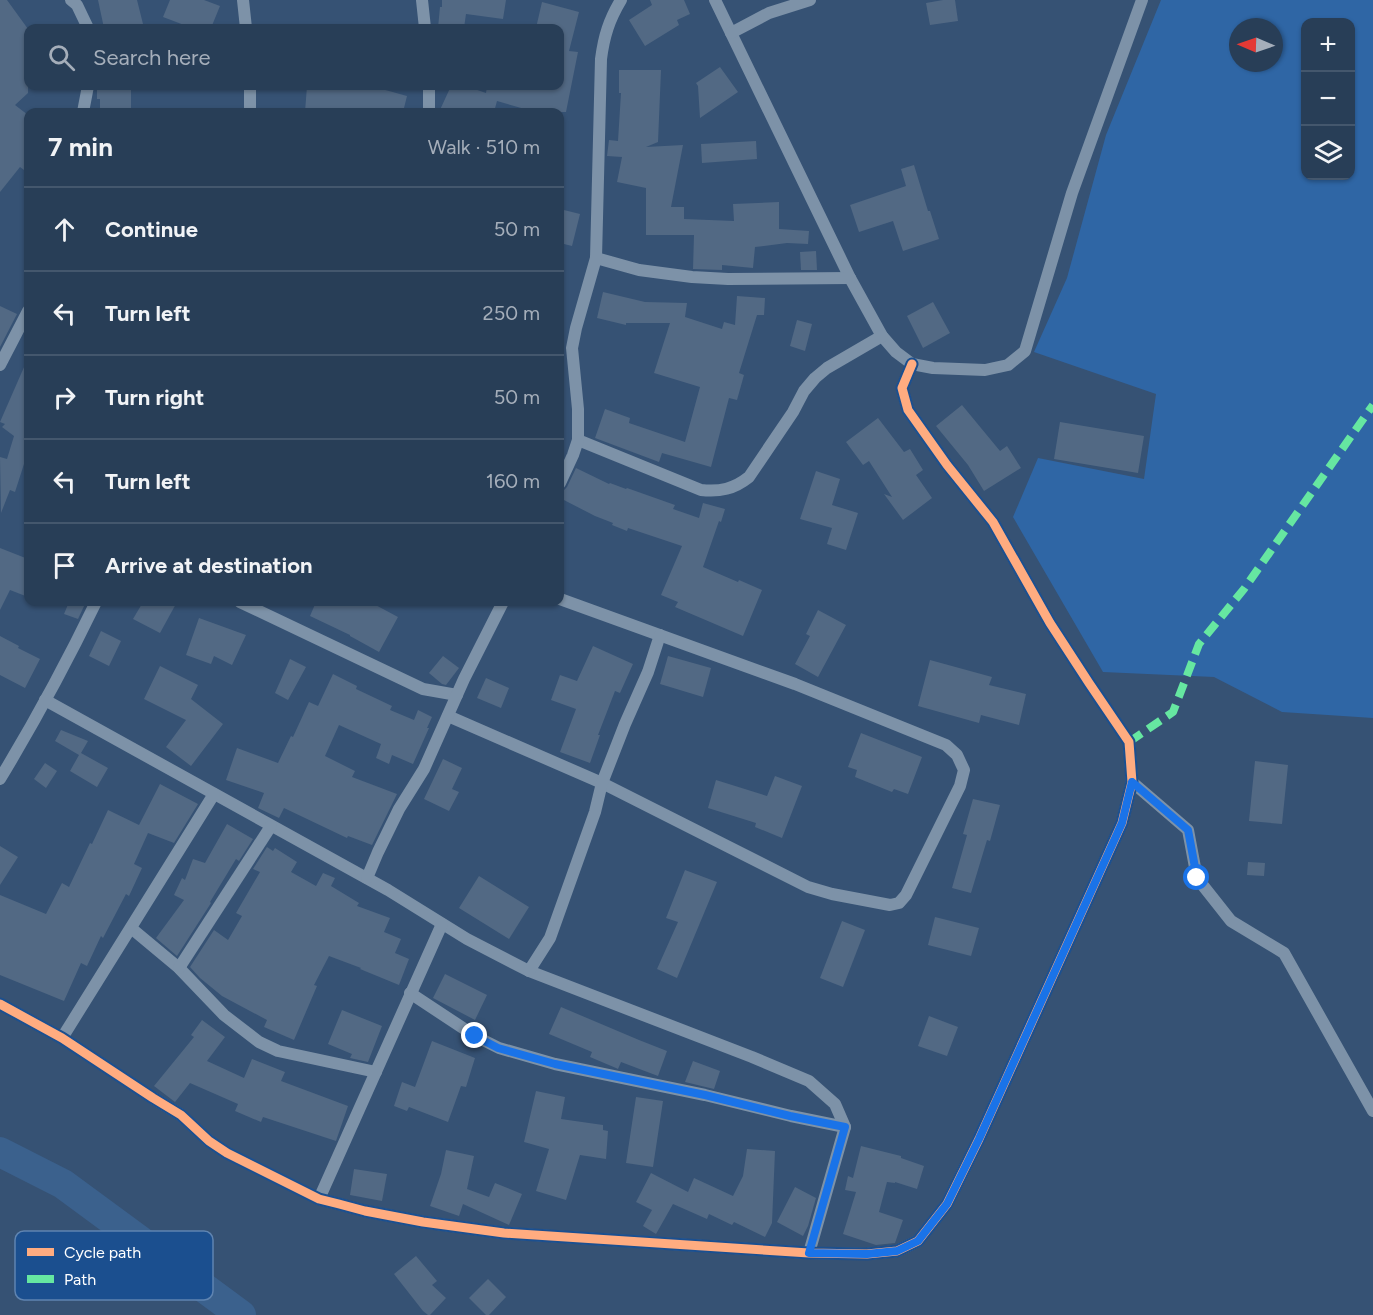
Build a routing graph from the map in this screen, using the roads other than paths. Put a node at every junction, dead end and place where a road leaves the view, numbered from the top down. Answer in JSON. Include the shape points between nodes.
{"nodes":[{"id":1,"x":71,"y":0,"type":"edge"},
{"id":2,"x":243,"y":0,"type":"edge"},
{"id":3,"x":423,"y":0,"type":"edge"},
{"id":4,"x":621,"y":0,"type":"edge"},
{"id":5,"x":715,"y":0,"type":"edge"},
{"id":6,"x":810,"y":0,"type":"edge"},
{"id":7,"x":1142,"y":0,"type":"edge"},
{"id":8,"x":86,"y":24,"type":"edge"},
{"id":9,"x":246,"y":24,"type":"edge"},
{"id":10,"x":425,"y":24,"type":"edge"},
{"id":11,"x":731,"y":33,"type":"junction"},
{"id":12,"x":87,"y":90,"type":"edge"},
{"id":13,"x":250,"y":90,"type":"edge"},
{"id":14,"x":429,"y":90,"type":"edge"},
{"id":15,"x":84,"y":108,"type":"edge"},
{"id":16,"x":250,"y":108,"type":"edge"},
{"id":17,"x":429,"y":108,"type":"edge"},
{"id":18,"x":597,"y":258,"type":"junction"},
{"id":19,"x":850,"y":278,"type":"junction"},
{"id":20,"x":24,"y":319,"type":"edge"},
{"id":21,"x":882,"y":336,"type":"junction"},
{"id":22,"x":0,"y":364,"type":"edge"},
{"id":23,"x":912,"y":364,"type":"junction"},
{"id":24,"x":578,"y":440,"type":"junction"},
{"id":25,"x":564,"y":473,"type":"edge"},
{"id":26,"x":564,"y":600,"type":"edge"},
{"id":27,"x":94,"y":606,"type":"edge"},
{"id":28,"x":248,"y":606,"type":"edge"},
{"id":29,"x":501,"y":606,"type":"edge"},
{"id":30,"x":660,"y":635,"type":"junction"},
{"id":31,"x":457,"y":695,"type":"junction"},
{"id":32,"x":45,"y":700,"type":"junction"},
{"id":33,"x":448,"y":716,"type":"junction"},
{"id":34,"x":0,"y":779,"type":"edge"},
{"id":35,"x":1132,"y":782,"type":"junction"},
{"id":36,"x":602,"y":783,"type":"junction"},
{"id":37,"x":214,"y":794,"type":"junction"},
{"id":38,"x":272,"y":825,"type":"junction"},
{"id":39,"x":367,"y":878,"type":"junction"},
{"id":40,"x":442,"y":924,"type":"junction"},
{"id":41,"x":131,"y":928,"type":"junction"},
{"id":42,"x":180,"y":968,"type":"junction"},
{"id":43,"x":530,"y":971,"type":"junction"},
{"id":44,"x":410,"y":993,"type":"junction"},
{"id":45,"x":0,"y":1004,"type":"edge"},
{"id":46,"x":62,"y":1038,"type":"junction"},
{"id":47,"x":376,"y":1072,"type":"junction"},
{"id":48,"x":1373,"y":1111,"type":"edge"},
{"id":49,"x":845,"y":1127,"type":"junction"},
{"id":50,"x":319,"y":1198,"type":"junction"},
{"id":51,"x":809,"y":1253,"type":"junction"}],
"edges":[{"from":1,"to":8,"type":"street"},
{"from":2,"to":9,"type":"street"},
{"from":3,"to":10,"type":"street"},
{"from":4,"to":18,"type":"street","via":[[611,16],[601,59]]},
{"from":5,"to":11,"type":"street"},
{"from":6,"to":11,"type":"street","via":[[769,13]]},
{"from":7,"to":23,"type":"street","via":[[1072,193],[1025,351],[1008,364],[985,370]]},
{"from":11,"to":19,"type":"street"},
{"from":12,"to":15,"type":"street"},
{"from":13,"to":16,"type":"street"},
{"from":14,"to":17,"type":"street"},
{"from":18,"to":19,"type":"street","via":[[639,270],[692,277]]},
{"from":18,"to":24,"type":"street","via":[[572,348]]},
{"from":19,"to":21,"type":"street"},
{"from":20,"to":22,"type":"street"},
{"from":21,"to":23,"type":"street"},
{"from":21,"to":24,"type":"street","via":[[815,378],[749,477],[726,490],[702,490]]},
{"from":23,"to":35,"type":"street","via":[[902,388],[908,410],[993,522],[1050,623],[1129,742]]},
{"from":24,"to":25,"type":"street"},
{"from":26,"to":30,"type":"street"},
{"from":27,"to":32,"type":"street"},
{"from":28,"to":31,"type":"street","via":[[423,689]]},
{"from":29,"to":31,"type":"street"},
{"from":30,"to":36,"type":"street"},
{"from":30,"to":36,"type":"street","via":[[946,745],[957,755],[964,770],[960,786],[906,895],[899,903],[890,905],[808,886]]},
{"from":31,"to":33,"type":"street"},
{"from":32,"to":34,"type":"street"},
{"from":32,"to":37,"type":"street"},
{"from":33,"to":36,"type":"street"},
{"from":33,"to":39,"type":"street"},
{"from":35,"to":48,"type":"street","via":[[1188,830],[1197,878],[1231,921],[1284,953]]},
{"from":35,"to":51,"type":"street","via":[[1122,823],[947,1204],[918,1241],[897,1251]]},
{"from":36,"to":43,"type":"street","via":[[550,938]]},
{"from":37,"to":38,"type":"street"},
{"from":37,"to":41,"type":"street"},
{"from":38,"to":39,"type":"street"},
{"from":38,"to":42,"type":"street"},
{"from":39,"to":40,"type":"street"},
{"from":40,"to":43,"type":"street"},
{"from":40,"to":44,"type":"street"},
{"from":41,"to":42,"type":"street"},
{"from":41,"to":46,"type":"street"},
{"from":42,"to":47,"type":"street","via":[[224,1015],[259,1042],[278,1051]]},
{"from":43,"to":49,"type":"street","via":[[809,1081],[835,1104]]},
{"from":44,"to":47,"type":"street"},
{"from":44,"to":49,"type":"street","via":[[498,1048]]},
{"from":45,"to":46,"type":"street"},
{"from":46,"to":50,"type":"street","via":[[181,1115],[209,1141]]},
{"from":47,"to":50,"type":"street"},
{"from":49,"to":51,"type":"street"},
{"from":50,"to":51,"type":"street","via":[[364,1211],[504,1233]]}]}
